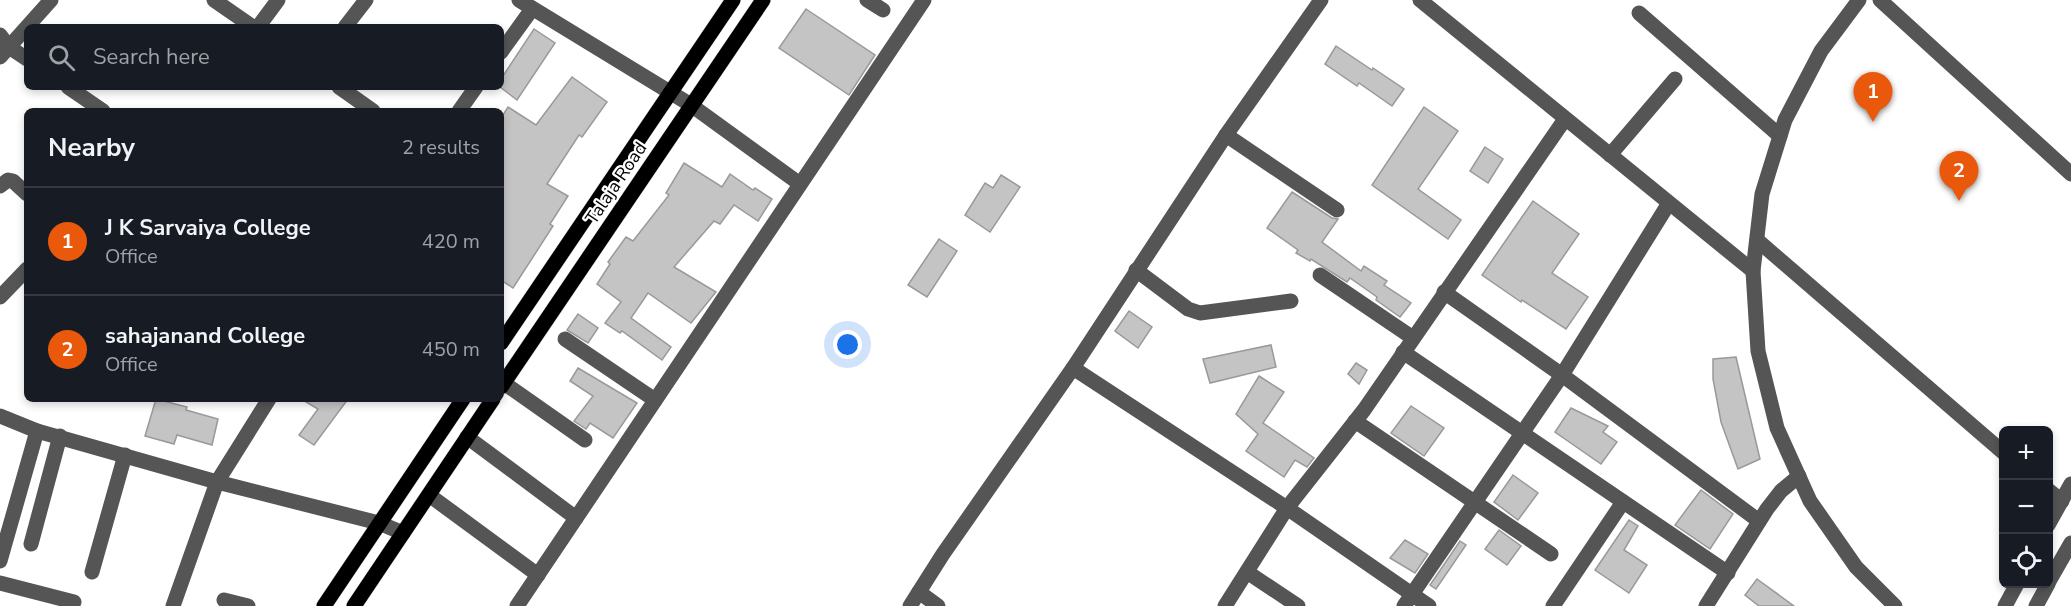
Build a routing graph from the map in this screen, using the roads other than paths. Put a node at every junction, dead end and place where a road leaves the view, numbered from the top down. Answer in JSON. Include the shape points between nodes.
{"nodes":[{"id":1,"x":51,"y":0,"type":"edge"},
{"id":2,"x":214,"y":0,"type":"edge"},
{"id":3,"x":278,"y":0,"type":"edge"},
{"id":4,"x":366,"y":0,"type":"edge"},
{"id":5,"x":519,"y":0,"type":"edge"},
{"id":6,"x":734,"y":0,"type":"edge"},
{"id":7,"x":763,"y":0,"type":"edge"},
{"id":8,"x":867,"y":0,"type":"edge"},
{"id":9,"x":924,"y":0,"type":"edge"},
{"id":10,"x":1321,"y":0,"type":"edge"},
{"id":11,"x":1420,"y":0,"type":"edge"},
{"id":12,"x":1859,"y":0,"type":"edge"},
{"id":13,"x":1880,"y":0,"type":"edge"},
{"id":14,"x":532,"y":9,"type":"junction"},
{"id":15,"x":883,"y":10,"type":"dead end"},
{"id":16,"x":1639,"y":13,"type":"dead end"},
{"id":17,"x":26,"y":24,"type":"edge"},
{"id":18,"x":249,"y":24,"type":"edge"},
{"id":19,"x":260,"y":24,"type":"edge"},
{"id":20,"x":347,"y":24,"type":"edge"},
{"id":21,"x":24,"y":26,"type":"edge"},
{"id":22,"x":3,"y":46,"type":"edge"},
{"id":23,"x":504,"y":48,"type":"edge"},
{"id":24,"x":24,"y":57,"type":"edge"},
{"id":25,"x":1675,"y":79,"type":"dead end"},
{"id":26,"x":72,"y":90,"type":"edge"},
{"id":27,"x":343,"y":90,"type":"edge"},
{"id":28,"x":474,"y":90,"type":"edge"},
{"id":29,"x":672,"y":93,"type":"junction"},
{"id":30,"x":691,"y":105,"type":"junction"},
{"id":31,"x":99,"y":108,"type":"edge"},
{"id":32,"x":369,"y":108,"type":"edge"},
{"id":33,"x":461,"y":108,"type":"edge"},
{"id":34,"x":1565,"y":119,"type":"junction"},
{"id":35,"x":1226,"y":135,"type":"junction"},
{"id":36,"x":1780,"y":136,"type":"junction"},
{"id":37,"x":1610,"y":155,"type":"junction"},
{"id":38,"x":2071,"y":174,"type":"edge"},
{"id":39,"x":800,"y":184,"type":"junction"},
{"id":40,"x":0,"y":186,"type":"edge"},
{"id":41,"x":24,"y":191,"type":"edge"},
{"id":42,"x":1669,"y":203,"type":"junction"},
{"id":43,"x":1337,"y":210,"type":"dead end"},
{"id":44,"x":1757,"y":240,"type":"junction"},
{"id":45,"x":1136,"y":270,"type":"junction"},
{"id":46,"x":1753,"y":271,"type":"junction"},
{"id":47,"x":24,"y":272,"type":"edge"},
{"id":48,"x":1320,"y":275,"type":"dead end"},
{"id":49,"x":1444,"y":292,"type":"junction"},
{"id":50,"x":0,"y":297,"type":"edge"},
{"id":51,"x":1291,"y":300,"type":"dead end"},
{"id":52,"x":1413,"y":338,"type":"junction"},
{"id":53,"x":504,"y":339,"type":"edge"},
{"id":54,"x":565,"y":339,"type":"dead end"},
{"id":55,"x":1403,"y":352,"type":"junction"},
{"id":56,"x":1073,"y":368,"type":"junction"},
{"id":57,"x":1562,"y":375,"type":"junction"},
{"id":58,"x":504,"y":381,"type":"edge"},
{"id":59,"x":504,"y":385,"type":"edge"},
{"id":60,"x":655,"y":400,"type":"junction"},
{"id":61,"x":267,"y":402,"type":"edge"},
{"id":62,"x":461,"y":402,"type":"edge"},
{"id":63,"x":491,"y":402,"type":"edge"},
{"id":64,"x":0,"y":416,"type":"edge"},
{"id":65,"x":1355,"y":421,"type":"junction"},
{"id":66,"x":37,"y":431,"type":"junction"},
{"id":67,"x":1523,"y":432,"type":"junction"},
{"id":68,"x":60,"y":436,"type":"junction"},
{"id":69,"x":467,"y":437,"type":"junction"},
{"id":70,"x":585,"y":440,"type":"dead end"},
{"id":71,"x":1999,"y":449,"type":"edge"},
{"id":72,"x":125,"y":455,"type":"junction"},
{"id":73,"x":1799,"y":476,"type":"junction"},
{"id":74,"x":217,"y":482,"type":"junction"},
{"id":75,"x":2071,"y":484,"type":"edge"},
{"id":76,"x":2053,"y":493,"type":"edge"},
{"id":77,"x":429,"y":495,"type":"junction"},
{"id":78,"x":1475,"y":501,"type":"junction"},
{"id":79,"x":2062,"y":501,"type":"junction"},
{"id":80,"x":1623,"y":502,"type":"junction"},
{"id":81,"x":1287,"y":508,"type":"junction"},
{"id":82,"x":576,"y":518,"type":"junction"},
{"id":83,"x":2053,"y":518,"type":"edge"},
{"id":84,"x":1759,"y":521,"type":"junction"},
{"id":85,"x":379,"y":524,"type":"junction"},
{"id":86,"x":403,"y":533,"type":"junction"},
{"id":87,"x":2071,"y":543,"type":"edge"},
{"id":88,"x":31,"y":544,"type":"dead end"},
{"id":89,"x":1551,"y":554,"type":"dead end"},
{"id":90,"x":0,"y":561,"type":"edge"},
{"id":91,"x":92,"y":572,"type":"dead end"},
{"id":92,"x":1247,"y":572,"type":"junction"},
{"id":93,"x":1728,"y":573,"type":"junction"},
{"id":94,"x":2053,"y":574,"type":"edge"},
{"id":95,"x":538,"y":575,"type":"junction"},
{"id":96,"x":0,"y":583,"type":"edge"},
{"id":97,"x":2015,"y":588,"type":"edge"},
{"id":98,"x":2045,"y":588,"type":"edge"},
{"id":99,"x":919,"y":591,"type":"junction"},
{"id":100,"x":224,"y":600,"type":"dead end"},
{"id":101,"x":1408,"y":600,"type":"edge"},
{"id":102,"x":74,"y":602,"type":"dead end"},
{"id":103,"x":173,"y":606,"type":"edge"},
{"id":104,"x":248,"y":606,"type":"edge"},
{"id":105,"x":324,"y":606,"type":"edge"},
{"id":106,"x":354,"y":606,"type":"edge"},
{"id":107,"x":517,"y":606,"type":"edge"},
{"id":108,"x":910,"y":606,"type":"edge"},
{"id":109,"x":938,"y":606,"type":"edge"},
{"id":110,"x":1225,"y":606,"type":"edge"},
{"id":111,"x":1298,"y":606,"type":"edge"},
{"id":112,"x":1429,"y":606,"type":"edge"},
{"id":113,"x":1553,"y":606,"type":"edge"},
{"id":114,"x":1706,"y":606,"type":"edge"},
{"id":115,"x":1895,"y":606,"type":"edge"},
{"id":116,"x":2005,"y":606,"type":"edge"},
{"id":117,"x":2036,"y":606,"type":"edge"}],
"edges":[{"from":1,"to":17,"type":"street"},
{"from":2,"to":18,"type":"street"},
{"from":3,"to":19,"type":"street"},
{"from":4,"to":20,"type":"street"},
{"from":5,"to":14,"type":"street"},
{"from":6,"to":29,"type":"main road","name":"Talaja Road"},
{"from":7,"to":30,"type":"main road","name":"Talaja Road"},
{"from":8,"to":15,"type":"street"},
{"from":9,"to":39,"type":"street"},
{"from":10,"to":35,"type":"street"},
{"from":11,"to":34,"type":"street"},
{"from":12,"to":36,"type":"street","via":[[1821,51]]},
{"from":13,"to":38,"type":"street"},
{"from":14,"to":23,"type":"street"},
{"from":14,"to":29,"type":"street"},
{"from":16,"to":36,"type":"street"},
{"from":21,"to":22,"type":"street"},
{"from":22,"to":24,"type":"street"},
{"from":25,"to":37,"type":"street"},
{"from":26,"to":31,"type":"street"},
{"from":27,"to":32,"type":"street"},
{"from":28,"to":33,"type":"street"},
{"from":29,"to":30,"type":"street"},
{"from":29,"to":53,"type":"main road","name":"Talaja Road"},
{"from":30,"to":39,"type":"street"},
{"from":30,"to":58,"type":"main road","name":"Talaja Road"},
{"from":34,"to":37,"type":"street"},
{"from":34,"to":49,"type":"street"},
{"from":35,"to":43,"type":"street"},
{"from":35,"to":45,"type":"street"},
{"from":36,"to":44,"type":"street","via":[[1762,194]]},
{"from":37,"to":42,"type":"street"},
{"from":39,"to":60,"type":"street"},
{"from":40,"to":41,"type":"street","via":[[13,181]]},
{"from":42,"to":46,"type":"street"},
{"from":42,"to":57,"type":"street"},
{"from":44,"to":46,"type":"street"},
{"from":44,"to":71,"type":"street"},
{"from":45,"to":51,"type":"street","via":[[1188,309],[1200,313]]},
{"from":45,"to":56,"type":"street"},
{"from":46,"to":73,"type":"street","via":[[1758,351],[1778,428]]},
{"from":47,"to":50,"type":"street"},
{"from":48,"to":52,"type":"street"},
{"from":49,"to":52,"type":"street"},
{"from":49,"to":57,"type":"street"},
{"from":52,"to":55,"type":"street"},
{"from":54,"to":60,"type":"street"},
{"from":55,"to":65,"type":"street"},
{"from":55,"to":67,"type":"street"},
{"from":56,"to":81,"type":"street"},
{"from":56,"to":99,"type":"street"},
{"from":57,"to":67,"type":"street"},
{"from":57,"to":84,"type":"street"},
{"from":59,"to":70,"type":"street"},
{"from":60,"to":82,"type":"street"},
{"from":61,"to":74,"type":"street"},
{"from":62,"to":85,"type":"main road"},
{"from":63,"to":69,"type":"main road"},
{"from":64,"to":66,"type":"street"},
{"from":65,"to":78,"type":"street"},
{"from":65,"to":81,"type":"street"},
{"from":66,"to":68,"type":"street"},
{"from":66,"to":90,"type":"street"},
{"from":67,"to":78,"type":"street"},
{"from":67,"to":80,"type":"street"},
{"from":68,"to":72,"type":"street"},
{"from":68,"to":88,"type":"street"},
{"from":69,"to":77,"type":"main road"},
{"from":69,"to":82,"type":"street"},
{"from":72,"to":74,"type":"street"},
{"from":72,"to":91,"type":"street"},
{"from":73,"to":84,"type":"street","via":[[1781,491]]},
{"from":73,"to":115,"type":"street","via":[[1810,501],[1856,567]]},
{"from":74,"to":85,"type":"street"},
{"from":74,"to":103,"type":"street"},
{"from":75,"to":79,"type":"street"},
{"from":76,"to":79,"type":"street"},
{"from":77,"to":86,"type":"main road"},
{"from":77,"to":95,"type":"street"},
{"from":78,"to":89,"type":"street"},
{"from":78,"to":101,"type":"street"},
{"from":79,"to":83,"type":"street"},
{"from":80,"to":93,"type":"street"},
{"from":80,"to":113,"type":"street"},
{"from":81,"to":92,"type":"street"},
{"from":81,"to":101,"type":"street"},
{"from":82,"to":95,"type":"street"},
{"from":84,"to":93,"type":"street"},
{"from":85,"to":86,"type":"street"},
{"from":85,"to":105,"type":"main road"},
{"from":86,"to":106,"type":"main road"},
{"from":87,"to":94,"type":"street"},
{"from":92,"to":110,"type":"street"},
{"from":92,"to":111,"type":"street"},
{"from":93,"to":114,"type":"street"},
{"from":95,"to":107,"type":"street"},
{"from":96,"to":102,"type":"street"},
{"from":97,"to":116,"type":"street"},
{"from":98,"to":117,"type":"street"},
{"from":99,"to":108,"type":"street"},
{"from":99,"to":109,"type":"street"},
{"from":100,"to":104,"type":"street"},
{"from":101,"to":112,"type":"street"}]}
